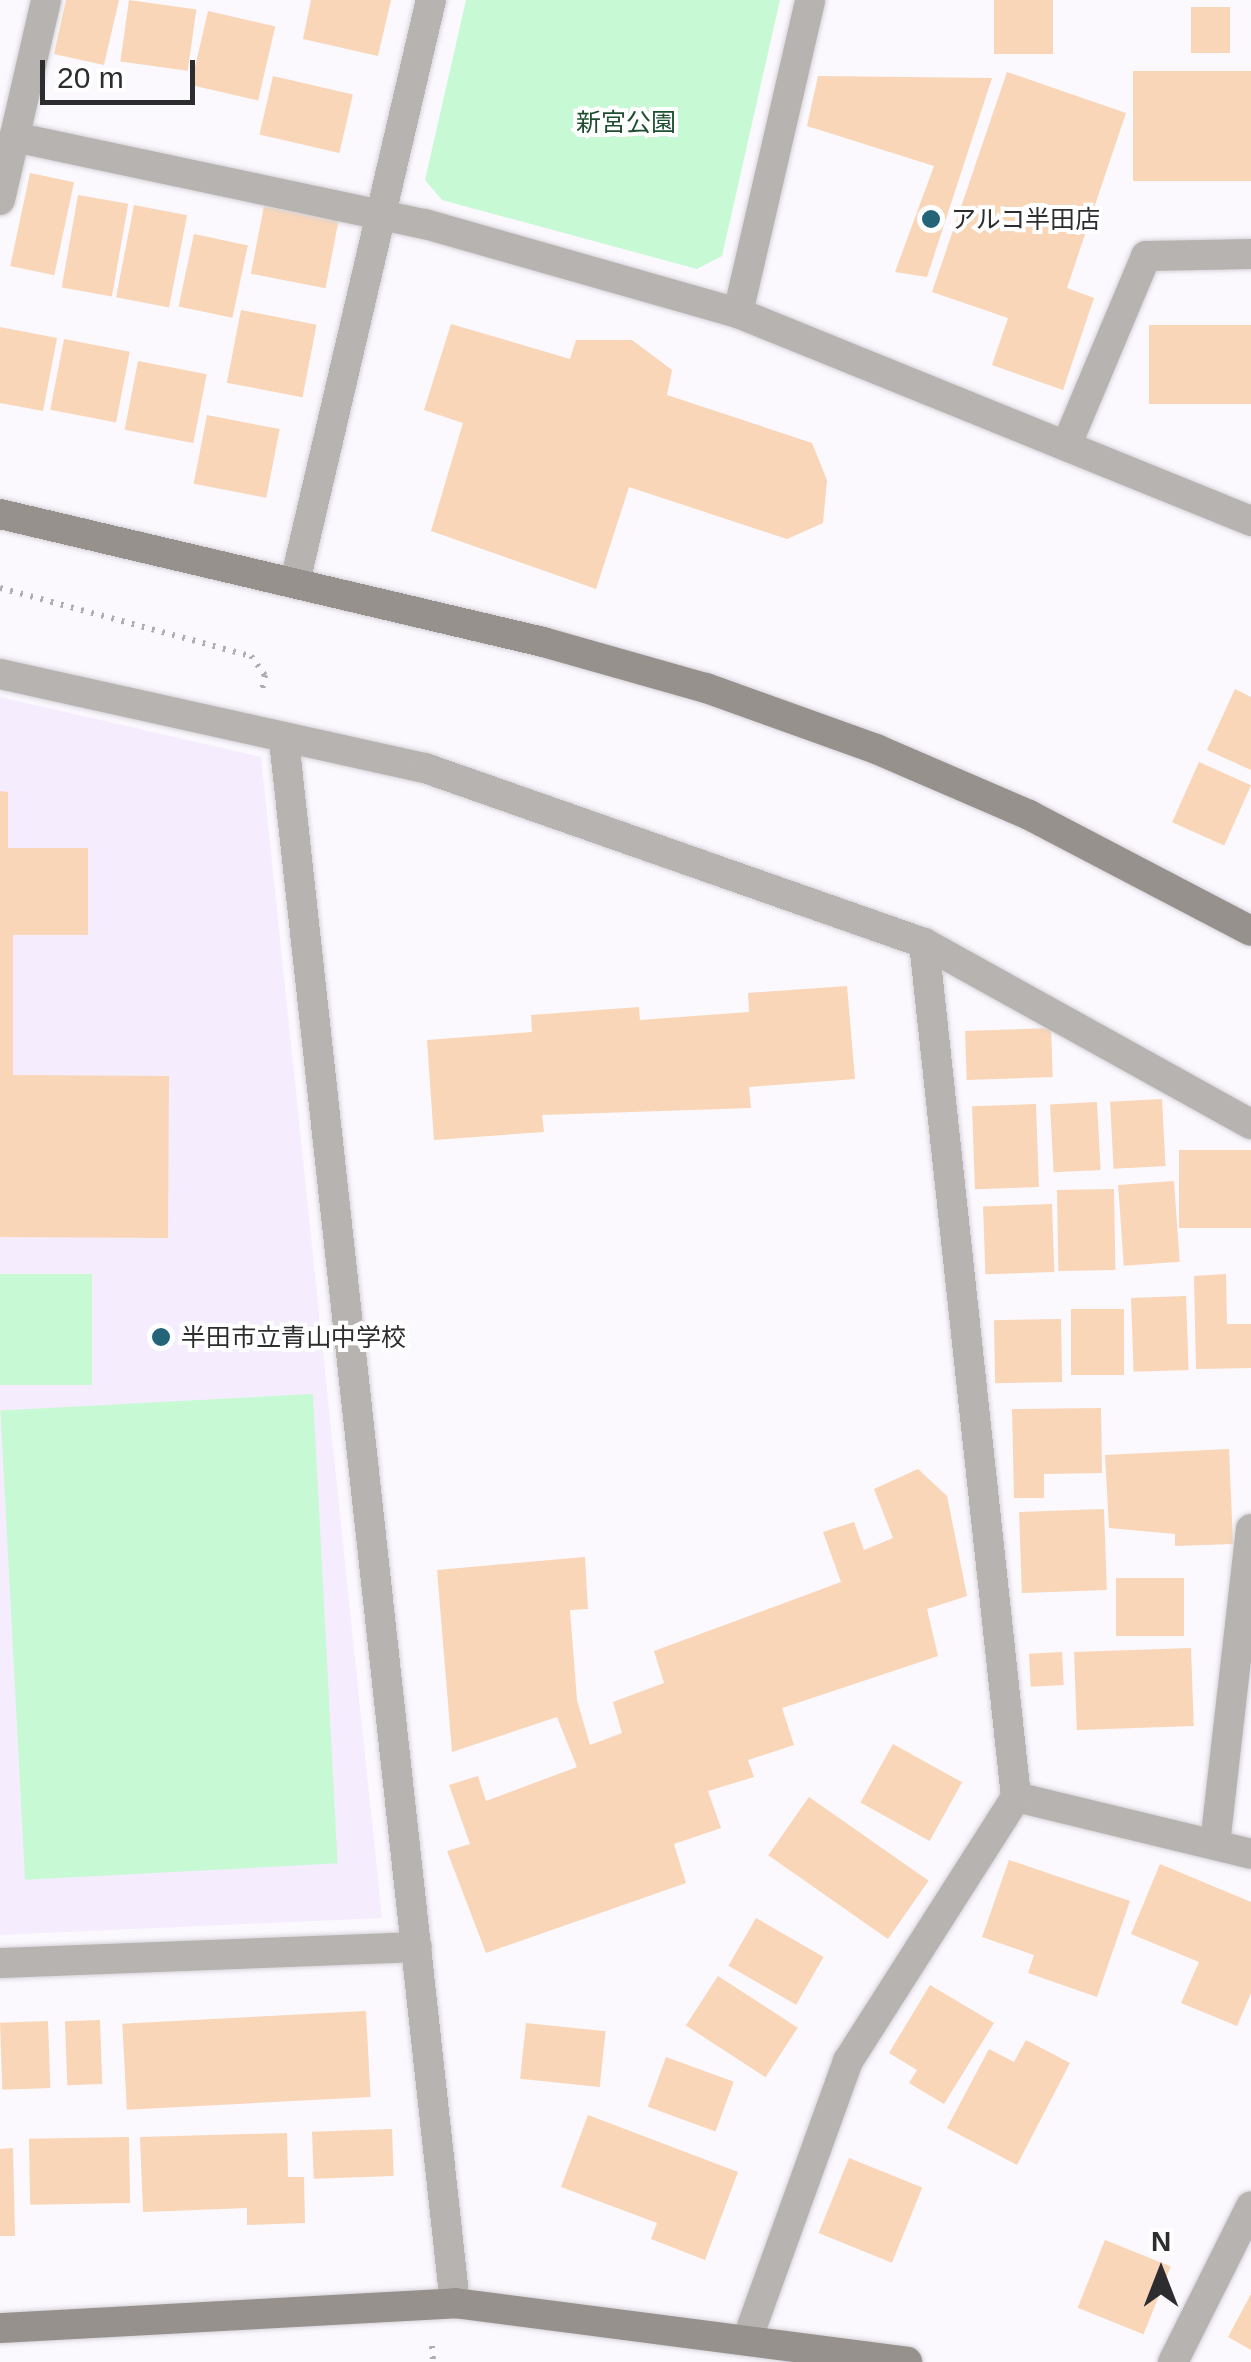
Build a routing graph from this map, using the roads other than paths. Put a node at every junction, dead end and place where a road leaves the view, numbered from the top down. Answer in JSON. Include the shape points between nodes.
{"nodes":[{"id":1,"x":46,"y":0,"type":"edge"},
{"id":2,"x":431,"y":0,"type":"edge"},
{"id":3,"x":810,"y":0,"type":"edge"},
{"id":4,"x":14,"y":136,"type":"junction"},
{"id":5,"x":0,"y":200,"type":"edge"},
{"id":6,"x":382,"y":216,"type":"junction"},
{"id":7,"x":1251,"y":254,"type":"edge"},
{"id":8,"x":738,"y":313,"type":"junction"},
{"id":9,"x":1067,"y":444,"type":"junction"},
{"id":10,"x":0,"y":514,"type":"edge"},
{"id":11,"x":1251,"y":521,"type":"edge"},
{"id":12,"x":296,"y":582,"type":"junction"},
{"id":13,"x":0,"y":674,"type":"edge"},
{"id":14,"x":284,"y":740,"type":"junction"},
{"id":15,"x":1251,"y":931,"type":"edge"},
{"id":16,"x":924,"y":943,"type":"junction"},
{"id":17,"x":1251,"y":1124,"type":"edge"},
{"id":18,"x":1251,"y":1529,"type":"edge"},
{"id":19,"x":1016,"y":1798,"type":"junction"},
{"id":20,"x":1215,"y":1844,"type":"junction"},
{"id":21,"x":1251,"y":1854,"type":"edge"},
{"id":22,"x":418,"y":1946,"type":"junction"},
{"id":23,"x":0,"y":1963,"type":"edge"},
{"id":24,"x":1251,"y":2206,"type":"edge"},
{"id":25,"x":455,"y":2304,"type":"junction"},
{"id":26,"x":0,"y":2328,"type":"edge"},
{"id":27,"x":747,"y":2340,"type":"junction"},
{"id":28,"x":907,"y":2362,"type":"edge"},
{"id":29,"x":1173,"y":2362,"type":"edge"}],
"edges":[{"from":1,"to":4,"type":"street"},
{"from":2,"to":6,"type":"street"},
{"from":3,"to":8,"type":"street"},
{"from":4,"to":5,"type":"street"},
{"from":4,"to":6,"type":"street"},
{"from":6,"to":8,"type":"street"},
{"from":6,"to":12,"type":"street"},
{"from":7,"to":9,"type":"street","via":[[1146,256]]},
{"from":8,"to":9,"type":"street"},
{"from":9,"to":11,"type":"street"},
{"from":10,"to":12,"type":"street"},
{"from":12,"to":15,"type":"street","via":[[652,673],[876,749],[1030,815]]},
{"from":13,"to":14,"type":"street"},
{"from":14,"to":16,"type":"street","via":[[425,768]]},
{"from":14,"to":22,"type":"street"},
{"from":16,"to":17,"type":"street"},
{"from":16,"to":19,"type":"street"},
{"from":18,"to":20,"type":"street"},
{"from":19,"to":20,"type":"street"},
{"from":19,"to":27,"type":"street","via":[[848,2061]]},
{"from":20,"to":21,"type":"street"},
{"from":22,"to":23,"type":"street"},
{"from":22,"to":25,"type":"street"},
{"from":24,"to":29,"type":"street"},
{"from":25,"to":26,"type":"street"},
{"from":25,"to":27,"type":"street"},
{"from":27,"to":28,"type":"street"}]}
